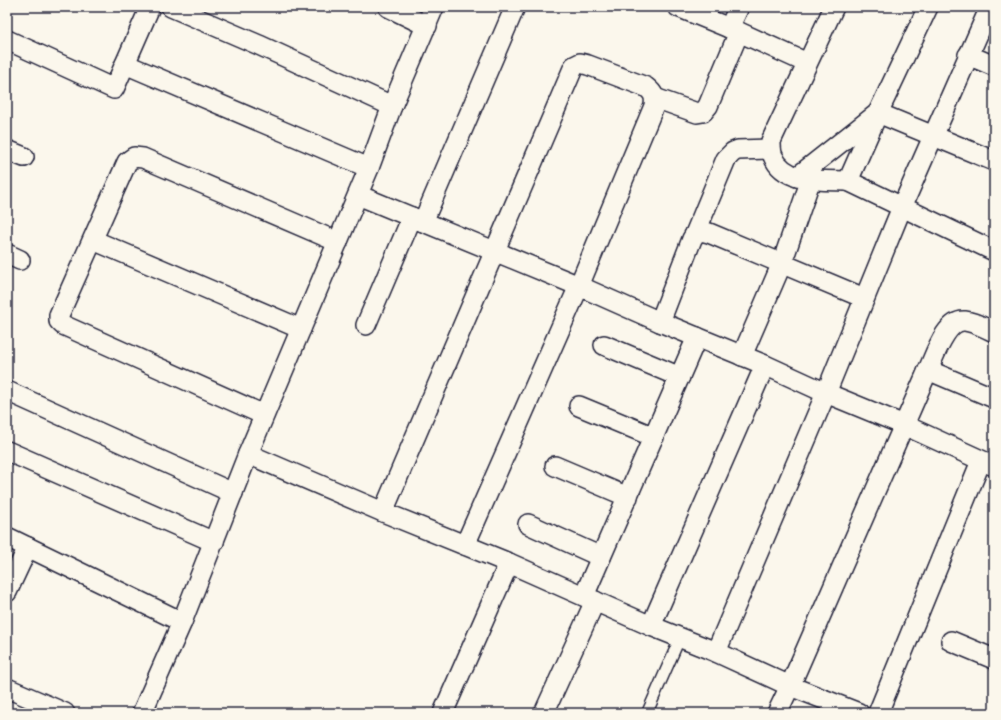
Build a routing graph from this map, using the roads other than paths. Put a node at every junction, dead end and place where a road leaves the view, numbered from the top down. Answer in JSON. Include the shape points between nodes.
{"nodes":[{"id":1,"x":150,"y":7,"type":"edge"},
{"id":2,"x":171,"y":7,"type":"edge"},
{"id":3,"x":388,"y":7,"type":"edge"},
{"id":4,"x":434,"y":7,"type":"edge"},
{"id":5,"x":515,"y":7,"type":"edge"},
{"id":6,"x":678,"y":7,"type":"edge"},
{"id":7,"x":739,"y":7,"type":"edge"},
{"id":8,"x":834,"y":7,"type":"edge"},
{"id":9,"x":928,"y":7,"type":"edge"},
{"id":10,"x":990,"y":7,"type":"edge"},
{"id":11,"x":427,"y":26,"type":"junction"},
{"id":12,"x":734,"y":30,"type":"junction"},
{"id":13,"x":7,"y":40,"type":"edge"},
{"id":14,"x":968,"y":55,"type":"junction"},
{"id":15,"x":807,"y":63,"type":"junction"},
{"id":16,"x":126,"y":64,"type":"junction"},
{"id":17,"x":994,"y":66,"type":"edge"},
{"id":18,"x":655,"y":98,"type":"junction"},
{"id":19,"x":392,"y":106,"type":"junction"},
{"id":20,"x":878,"y":113,"type":"junction"},
{"id":21,"x":933,"y":137,"type":"junction"},
{"id":22,"x":771,"y":149,"type":"junction"},
{"id":23,"x":994,"y":161,"type":"edge"},
{"id":24,"x":369,"y":168,"type":"junction"},
{"id":25,"x":804,"y":178,"type":"junction"},
{"id":26,"x":848,"y":181,"type":"junction"},
{"id":27,"x":358,"y":195,"type":"junction"},
{"id":28,"x":902,"y":207,"type":"junction"},
{"id":29,"x":418,"y":220,"type":"junction"},
{"id":30,"x":695,"y":234,"type":"junction"},
{"id":31,"x":93,"y":240,"type":"junction"},
{"id":32,"x":338,"y":242,"type":"junction"},
{"id":33,"x":994,"y":250,"type":"edge"},
{"id":34,"x":496,"y":252,"type":"junction"},
{"id":35,"x":782,"y":263,"type":"junction"},
{"id":36,"x":579,"y":286,"type":"junction"},
{"id":37,"x":864,"y":298,"type":"junction"},
{"id":38,"x":660,"y":322,"type":"junction"},
{"id":39,"x":366,"y":325,"type":"dead end"},
{"id":40,"x":301,"y":329,"type":"junction"},
{"id":41,"x":994,"y":332,"type":"edge"},
{"id":42,"x":697,"y":337,"type":"junction"},
{"id":43,"x":604,"y":345,"type":"dead end"},
{"id":44,"x":742,"y":356,"type":"junction"},
{"id":45,"x":765,"y":365,"type":"junction"},
{"id":46,"x":928,"y":370,"type":"junction"},
{"id":47,"x":680,"y":377,"type":"junction"},
{"id":48,"x":7,"y":391,"type":"edge"},
{"id":49,"x":826,"y":393,"type":"junction"},
{"id":50,"x":994,"y":398,"type":"edge"},
{"id":51,"x":579,"y":406,"type":"dead end"},
{"id":52,"x":264,"y":415,"type":"junction"},
{"id":53,"x":904,"y":425,"type":"junction"},
{"id":54,"x":654,"y":437,"type":"junction"},
{"id":55,"x":7,"y":451,"type":"edge"},
{"id":56,"x":248,"y":454,"type":"junction"},
{"id":57,"x":988,"y":464,"type":"edge"},
{"id":58,"x":555,"y":466,"type":"dead end"},
{"id":59,"x":233,"y":493,"type":"junction"},
{"id":60,"x":628,"y":497,"type":"junction"},
{"id":61,"x":383,"y":512,"type":"junction"},
{"id":62,"x":528,"y":524,"type":"dead end"},
{"id":63,"x":7,"y":537,"type":"edge"},
{"id":64,"x":214,"y":542,"type":"junction"},
{"id":65,"x":465,"y":545,"type":"junction"},
{"id":66,"x":28,"y":547,"type":"junction"},
{"id":67,"x":601,"y":557,"type":"junction"},
{"id":68,"x":509,"y":564,"type":"junction"},
{"id":69,"x":7,"y":592,"type":"edge"},
{"id":70,"x":589,"y":599,"type":"junction"},
{"id":71,"x":182,"y":622,"type":"junction"},
{"id":72,"x":651,"y":626,"type":"junction"},
{"id":73,"x":680,"y":638,"type":"junction"},
{"id":74,"x":951,"y":642,"type":"dead end"},
{"id":75,"x":716,"y":652,"type":"junction"},
{"id":76,"x":994,"y":658,"type":"edge"},
{"id":77,"x":790,"y":686,"type":"junction"},
{"id":78,"x":7,"y":688,"type":"edge"},
{"id":79,"x":65,"y":713,"type":"edge"},
{"id":80,"x":142,"y":713,"type":"edge"},
{"id":81,"x":443,"y":713,"type":"edge"},
{"id":82,"x":544,"y":713,"type":"edge"},
{"id":83,"x":647,"y":713,"type":"edge"},
{"id":84,"x":777,"y":713,"type":"edge"},
{"id":85,"x":859,"y":713,"type":"edge"},
{"id":86,"x":878,"y":713,"type":"edge"}],
"edges":[{"from":1,"to":16,"type":"street"},
{"from":2,"to":19,"type":"street"},
{"from":3,"to":11,"type":"street"},
{"from":4,"to":11,"type":"street"},
{"from":5,"to":29,"type":"street"},
{"from":6,"to":12,"type":"street"},
{"from":7,"to":12,"type":"street"},
{"from":8,"to":15,"type":"street"},
{"from":9,"to":20,"type":"street"},
{"from":10,"to":14,"type":"street"},
{"from":11,"to":19,"type":"street"},
{"from":12,"to":15,"type":"street"},
{"from":12,"to":18,"type":"street","via":[[708,106],[703,112],[697,113]]},
{"from":13,"to":16,"type":"street","via":[[114,89]]},
{"from":14,"to":17,"type":"street"},
{"from":14,"to":21,"type":"street"},
{"from":15,"to":22,"type":"street","via":[[771,141]]},
{"from":16,"to":24,"type":"street"},
{"from":18,"to":34,"type":"street","via":[[646,87],[588,65],[580,63],[574,66]]},
{"from":18,"to":36,"type":"street"},
{"from":19,"to":24,"type":"street"},
{"from":20,"to":21,"type":"street"},
{"from":20,"to":25,"type":"street"},
{"from":20,"to":26,"type":"street"},
{"from":21,"to":23,"type":"street"},
{"from":21,"to":28,"type":"street"},
{"from":22,"to":25,"type":"street","via":[[778,165],[788,174]]},
{"from":22,"to":30,"type":"street","via":[[738,150],[726,159]]},
{"from":24,"to":27,"type":"street"},
{"from":25,"to":26,"type":"street"},
{"from":25,"to":35,"type":"street"},
{"from":26,"to":28,"type":"street"},
{"from":27,"to":29,"type":"street"},
{"from":27,"to":32,"type":"street"},
{"from":28,"to":33,"type":"street"},
{"from":28,"to":37,"type":"street"},
{"from":29,"to":34,"type":"street"},
{"from":29,"to":39,"type":"street"},
{"from":30,"to":35,"type":"street","via":[[701,230]]},
{"from":30,"to":38,"type":"street"},
{"from":31,"to":32,"type":"street","via":[[127,162],[134,157],[143,158]]},
{"from":31,"to":40,"type":"street"},
{"from":31,"to":52,"type":"street","via":[[59,315],[59,321]]},
{"from":32,"to":40,"type":"street"},
{"from":34,"to":36,"type":"street"},
{"from":34,"to":61,"type":"street"},
{"from":35,"to":37,"type":"street"},
{"from":35,"to":44,"type":"street"},
{"from":36,"to":38,"type":"street"},
{"from":36,"to":65,"type":"street"},
{"from":37,"to":49,"type":"street"},
{"from":38,"to":42,"type":"street"},
{"from":40,"to":52,"type":"street"},
{"from":41,"to":46,"type":"street","via":[[973,322],[956,322],[948,329]]},
{"from":42,"to":44,"type":"street"},
{"from":42,"to":47,"type":"street"},
{"from":43,"to":47,"type":"street"},
{"from":44,"to":45,"type":"street"},
{"from":45,"to":49,"type":"street"},
{"from":45,"to":72,"type":"street"},
{"from":46,"to":50,"type":"street"},
{"from":46,"to":53,"type":"street"},
{"from":47,"to":54,"type":"street"},
{"from":48,"to":59,"type":"street"},
{"from":49,"to":53,"type":"street"},
{"from":49,"to":75,"type":"street"},
{"from":51,"to":54,"type":"street"},
{"from":52,"to":56,"type":"street"},
{"from":53,"to":57,"type":"street"},
{"from":53,"to":77,"type":"street"},
{"from":54,"to":60,"type":"street"},
{"from":55,"to":64,"type":"street"},
{"from":56,"to":59,"type":"street"},
{"from":56,"to":61,"type":"street"},
{"from":57,"to":86,"type":"street"},
{"from":58,"to":60,"type":"street"},
{"from":59,"to":64,"type":"street"},
{"from":60,"to":67,"type":"street"},
{"from":61,"to":65,"type":"street"},
{"from":62,"to":67,"type":"street"},
{"from":63,"to":66,"type":"street"},
{"from":64,"to":71,"type":"street"},
{"from":65,"to":68,"type":"street"},
{"from":66,"to":69,"type":"street"},
{"from":66,"to":71,"type":"street"},
{"from":67,"to":70,"type":"street"},
{"from":68,"to":70,"type":"street"},
{"from":68,"to":81,"type":"street"},
{"from":70,"to":72,"type":"street"},
{"from":70,"to":82,"type":"street"},
{"from":71,"to":80,"type":"street"},
{"from":72,"to":73,"type":"street"},
{"from":73,"to":75,"type":"street"},
{"from":73,"to":83,"type":"lane"},
{"from":74,"to":76,"type":"street"},
{"from":75,"to":77,"type":"street"},
{"from":77,"to":84,"type":"street"},
{"from":77,"to":85,"type":"street"},
{"from":78,"to":79,"type":"street"}]}
